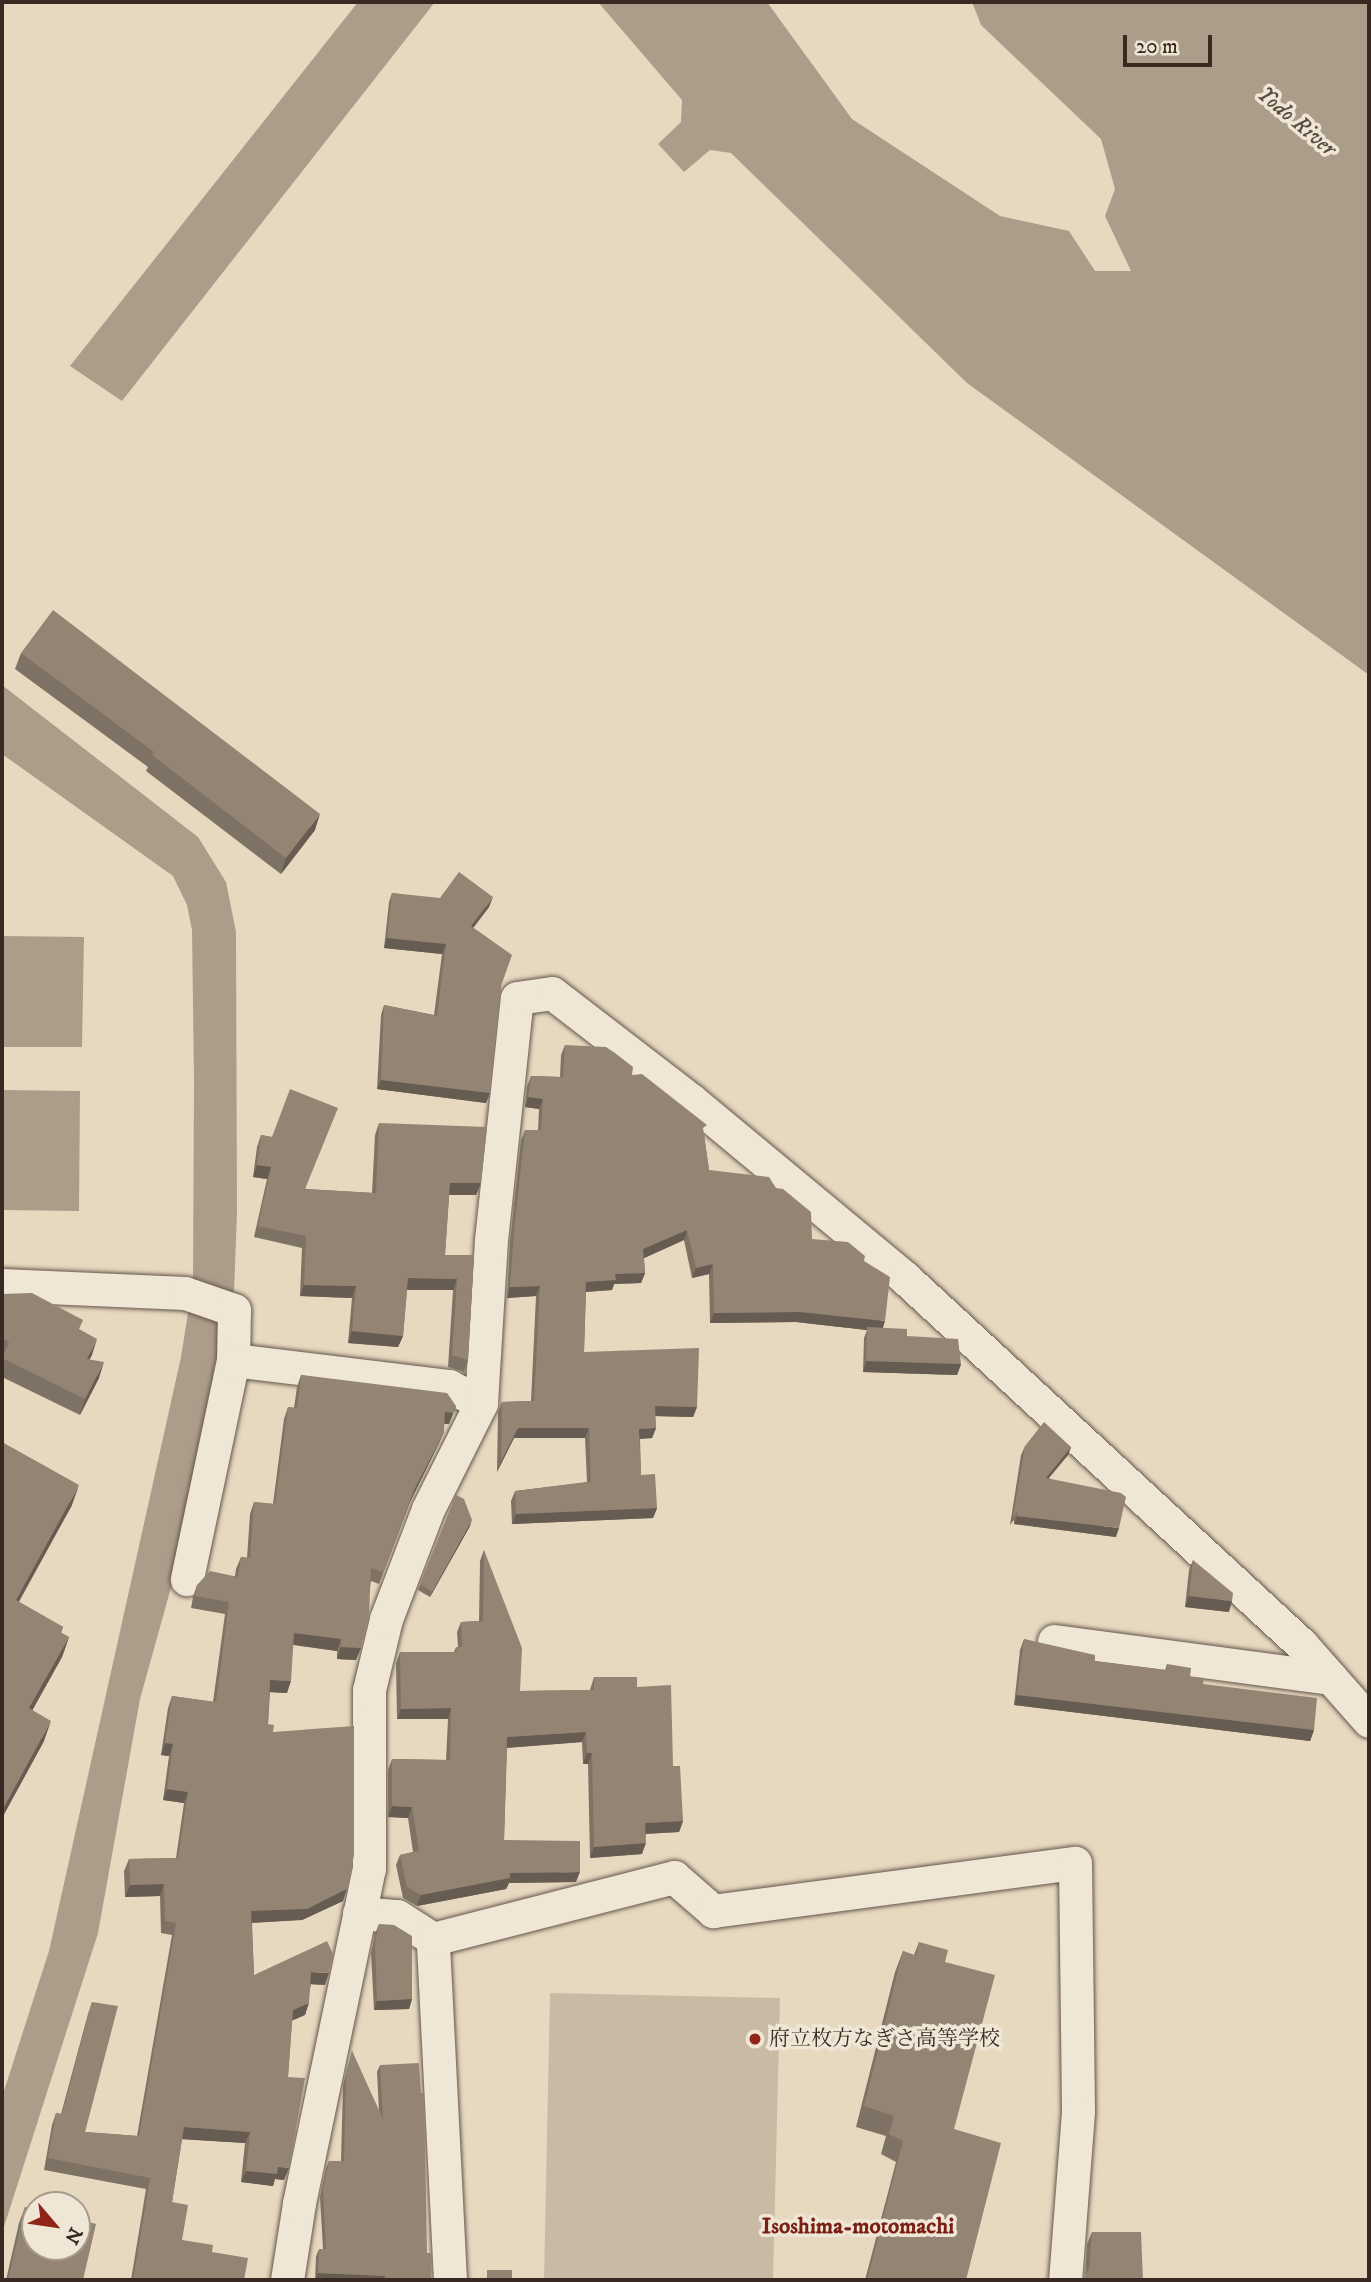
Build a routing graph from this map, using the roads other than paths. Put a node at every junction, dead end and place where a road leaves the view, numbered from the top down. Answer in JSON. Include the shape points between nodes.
{"nodes":[{"id":1,"x":2,"y":1285,"type":"edge"},
{"id":2,"x":233,"y":1360,"type":"junction"},
{"id":3,"x":481,"y":1402,"type":"junction"},
{"id":4,"x":187,"y":1579,"type":"dead end"},
{"id":5,"x":1054,"y":1641,"type":"dead end"},
{"id":6,"x":1331,"y":1678,"type":"junction"},
{"id":7,"x":1369,"y":1721,"type":"edge"},
{"id":8,"x":359,"y":1913,"type":"junction"},
{"id":9,"x":432,"y":1939,"type":"junction"},
{"id":10,"x":287,"y":2280,"type":"edge"},
{"id":11,"x":450,"y":2280,"type":"edge"},
{"id":12,"x":1065,"y":2280,"type":"edge"}],
"edges":[{"from":1,"to":2,"type":"street","via":[[185,1293],[234,1310]]},
{"from":2,"to":3,"type":"street","via":[[449,1386]]},
{"from":2,"to":4,"type":"street"},
{"from":3,"to":6,"type":"street","via":[[491,1240],[517,998],[552,993],[692,1101],[905,1278],[1302,1645]]},
{"from":3,"to":8,"type":"street","via":[[428,1509],[386,1619],[369,1690],[372,1807],[369,1869]]},
{"from":5,"to":6,"type":"street"},
{"from":6,"to":7,"type":"street"},
{"from":8,"to":9,"type":"street","via":[[397,1916]]},
{"from":8,"to":10,"type":"street"},
{"from":9,"to":11,"type":"street"},
{"from":9,"to":12,"type":"street","via":[[674,1877],[713,1911],[1075,1863],[1078,2112]]}]}
